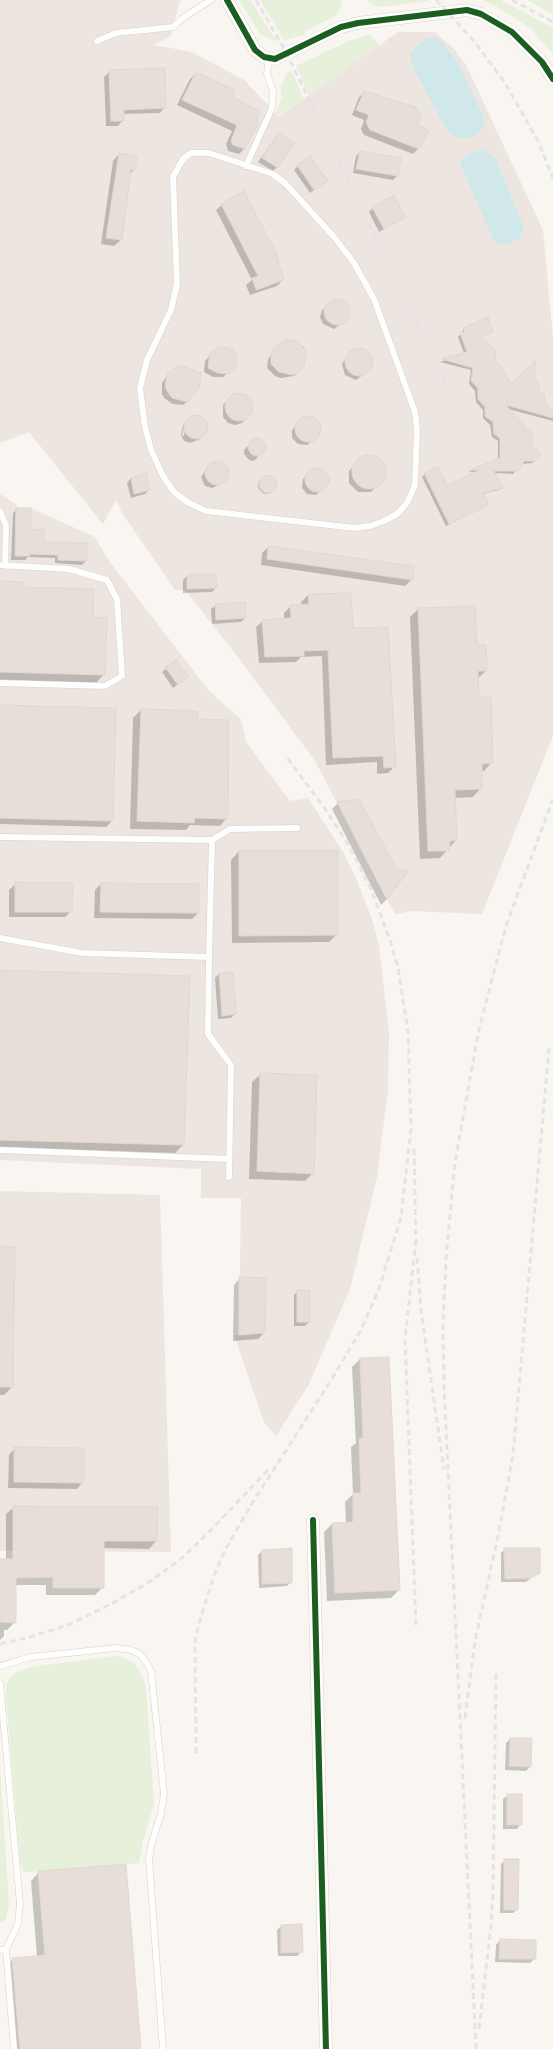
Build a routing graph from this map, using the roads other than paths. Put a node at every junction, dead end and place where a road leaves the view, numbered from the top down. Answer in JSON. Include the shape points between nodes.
{"nodes":[{"id":1,"x":211,"y":0,"type":"edge"},
{"id":2,"x":227,"y":0,"type":"edge"},
{"id":3,"x":97,"y":42,"type":"dead end"},
{"id":4,"x":269,"y":58,"type":"junction"},
{"id":5,"x":553,"y":79,"type":"edge"},
{"id":6,"x":246,"y":166,"type":"junction"},
{"id":7,"x":0,"y":511,"type":"edge"},
{"id":8,"x":2,"y":566,"type":"edge"},
{"id":9,"x":0,"y":683,"type":"edge"},
{"id":10,"x":297,"y":828,"type":"dead end"},
{"id":11,"x":0,"y":837,"type":"edge"},
{"id":12,"x":212,"y":840,"type":"junction"},
{"id":13,"x":0,"y":938,"type":"edge"},
{"id":14,"x":209,"y":956,"type":"junction"},
{"id":15,"x":0,"y":1150,"type":"edge"},
{"id":16,"x":229,"y":1159,"type":"junction"},
{"id":17,"x":229,"y":1177,"type":"dead end"},
{"id":18,"x":313,"y":1520,"type":"dead end"},
{"id":19,"x":0,"y":1666,"type":"edge"},
{"id":20,"x":0,"y":1683,"type":"edge"},
{"id":21,"x":3,"y":1949,"type":"edge"},
{"id":22,"x":14,"y":2049,"type":"edge"},
{"id":23,"x":163,"y":2049,"type":"edge"},
{"id":24,"x":326,"y":2049,"type":"edge"}],
"edges":[{"from":1,"to":3,"type":"lane","via":[[184,16],[173,27],[116,33]]},
{"from":2,"to":4,"type":"street","via":[[255,50],[264,58]]},
{"from":4,"to":5,"type":"street","via":[[275,59],[341,27],[467,10],[481,14],[512,32],[542,62]]},
{"from":4,"to":6,"type":"lane","via":[[267,74],[273,91],[272,108]]},
{"from":6,"to":6,"type":"lane","via":[[209,153],[191,153],[183,159],[173,177],[177,284],[171,310],[146,360],[140,388],[151,450],[174,492],[206,512],[355,528],[370,526],[397,514],[407,502],[415,485],[417,430],[414,412],[396,358],[374,299],[354,263],[334,237],[286,184],[273,174]]},
{"from":7,"to":8,"type":"lane","via":[[6,526]]},
{"from":8,"to":9,"type":"lane","via":[[69,569],[107,580],[117,600],[122,676],[105,686]]},
{"from":10,"to":12,"type":"lane","via":[[230,829]]},
{"from":11,"to":12,"type":"lane"},
{"from":12,"to":14,"type":"lane"},
{"from":13,"to":14,"type":"lane","via":[[82,953]]},
{"from":14,"to":16,"type":"lane","via":[[208,1034],[231,1065]]},
{"from":15,"to":16,"type":"lane"},
{"from":16,"to":17,"type":"lane"},
{"from":18,"to":24,"type":"street"},
{"from":19,"to":23,"type":"lane","via":[[31,1657],[116,1648],[140,1654],[151,1671],[164,1794],[149,1859]]},
{"from":20,"to":21,"type":"lane","via":[[20,1904],[18,1924]]},
{"from":21,"to":22,"type":"lane"}]}
